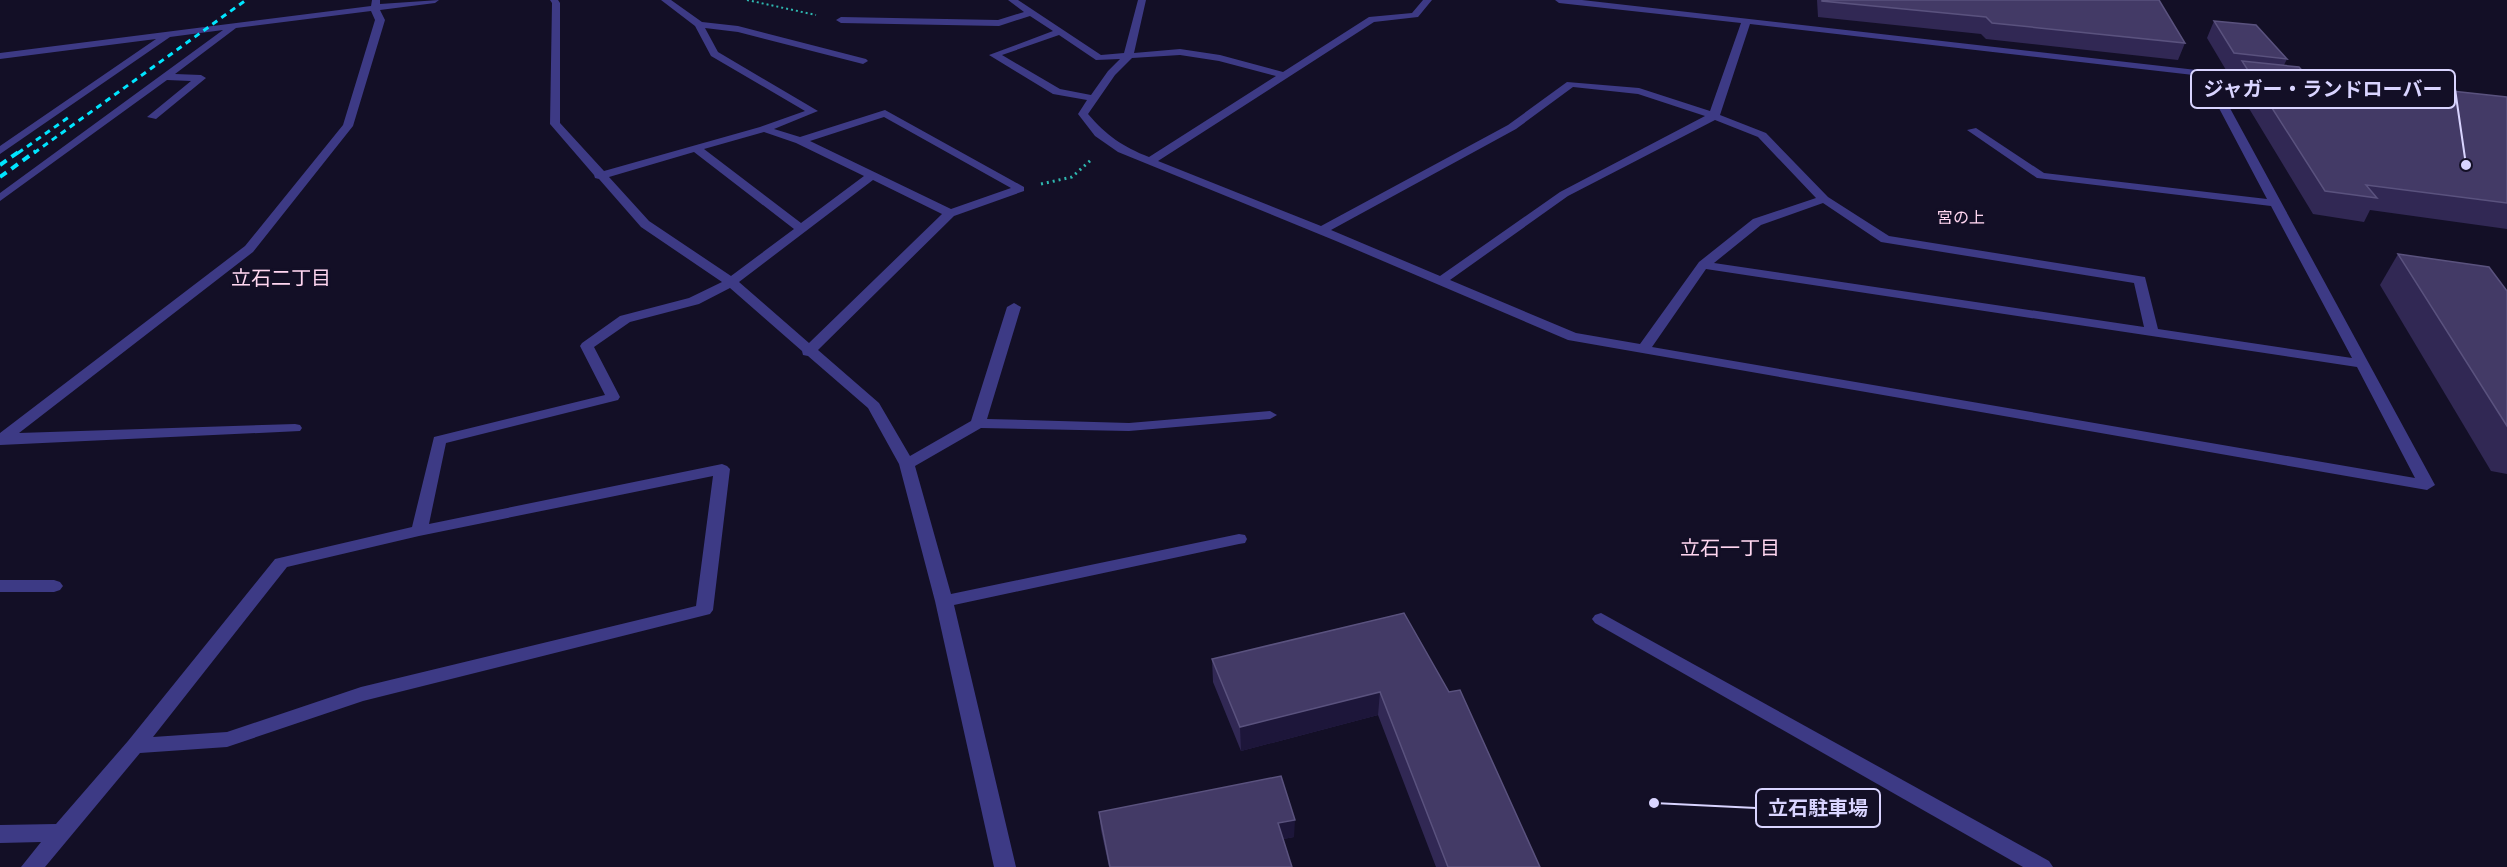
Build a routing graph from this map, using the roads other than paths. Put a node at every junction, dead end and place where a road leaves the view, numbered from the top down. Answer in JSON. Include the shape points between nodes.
{"nodes":[{"id":1,"x":435,"y":0,"type":"edge"},
{"id":2,"x":554,"y":0,"type":"edge"},
{"id":3,"x":665,"y":0,"type":"edge"},
{"id":4,"x":1012,"y":0,"type":"edge"},
{"id":5,"x":1142,"y":0,"type":"edge"},
{"id":6,"x":1428,"y":0,"type":"edge"},
{"id":7,"x":1559,"y":0,"type":"edge"},
{"id":8,"x":375,"y":4,"type":"edge"},
{"id":9,"x":1031,"y":13,"type":"junction"},
{"id":10,"x":840,"y":20,"type":"road end"},
{"id":11,"x":1746,"y":22,"type":"junction"},
{"id":12,"x":699,"y":24,"type":"junction"},
{"id":13,"x":235,"y":26,"type":"junction"},
{"id":14,"x":1059,"y":32,"type":"junction"},
{"id":15,"x":168,"y":34,"type":"junction"},
{"id":16,"x":0,"y":56,"type":"edge"},
{"id":17,"x":1128,"y":57,"type":"junction"},
{"id":18,"x":863,"y":61,"type":"dead end"},
{"id":19,"x":2206,"y":74,"type":"junction"},
{"id":20,"x":1284,"y":75,"type":"junction"},
{"id":21,"x":165,"y":77,"type":"junction"},
{"id":22,"x":2264,"y":80,"type":"edge"},
{"id":23,"x":1093,"y":98,"type":"junction"},
{"id":24,"x":1714,"y":116,"type":"junction"},
{"id":25,"x":152,"y":117,"type":"dead end"},
{"id":26,"x":764,"y":129,"type":"junction"},
{"id":27,"x":1972,"y":130,"type":"dead end"},
{"id":28,"x":800,"y":141,"type":"junction"},
{"id":29,"x":698,"y":150,"type":"junction"},
{"id":30,"x":0,"y":151,"type":"edge"},
{"id":31,"x":1150,"y":161,"type":"junction"},
{"id":32,"x":599,"y":176,"type":"junction"},
{"id":33,"x":871,"y":176,"type":"junction"},
{"id":34,"x":0,"y":198,"type":"edge"},
{"id":35,"x":1824,"y":199,"type":"junction"},
{"id":36,"x":2276,"y":203,"type":"junction"},
{"id":37,"x":950,"y":213,"type":"junction"},
{"id":38,"x":800,"y":228,"type":"junction"},
{"id":39,"x":1322,"y":230,"type":"junction"},
{"id":40,"x":1703,"y":265,"type":"junction"},
{"id":41,"x":1441,"y":281,"type":"junction"},
{"id":42,"x":731,"y":282,"type":"junction"},
{"id":43,"x":1014,"y":307,"type":"dead end"},
{"id":44,"x":2152,"y":333,"type":"junction"},
{"id":45,"x":1643,"y":351,"type":"junction"},
{"id":46,"x":808,"y":352,"type":"junction"},
{"id":47,"x":2362,"y":364,"type":"junction"},
{"id":48,"x":1270,"y":415,"type":"dead end"},
{"id":49,"x":978,"y":423,"type":"junction"},
{"id":50,"x":295,"y":428,"type":"dead end"},
{"id":51,"x":2,"y":439,"type":"edge"},
{"id":52,"x":907,"y":464,"type":"junction"},
{"id":53,"x":419,"y":531,"type":"junction"},
{"id":54,"x":1239,"y":539,"type":"dead end"},
{"id":55,"x":0,"y":586,"type":"edge"},
{"id":56,"x":54,"y":586,"type":"dead end"},
{"id":57,"x":944,"y":602,"type":"junction"},
{"id":58,"x":1601,"y":619,"type":"dead end"},
{"id":59,"x":135,"y":746,"type":"junction"},
{"id":60,"x":60,"y":833,"type":"junction"},
{"id":61,"x":0,"y":834,"type":"edge"},
{"id":62,"x":32,"y":867,"type":"edge"},
{"id":63,"x":1005,"y":867,"type":"edge"},
{"id":64,"x":2042,"y":867,"type":"edge"}],
"edges":[{"from":1,"to":8,"type":"street"},
{"from":2,"to":32,"type":"street","via":[[555,124]]},
{"from":3,"to":12,"type":"street"},
{"from":4,"to":9,"type":"street"},
{"from":5,"to":17,"type":"street"},
{"from":6,"to":20,"type":"street","via":[[1415,15],[1372,19]]},
{"from":7,"to":11,"type":"street"},
{"from":8,"to":13,"type":"street"},
{"from":8,"to":51,"type":"street","via":[[380,20],[348,126],[249,249]]},
{"from":9,"to":10,"type":"street","via":[[999,22]]},
{"from":9,"to":14,"type":"street"},
{"from":11,"to":19,"type":"street"},
{"from":11,"to":24,"type":"street"},
{"from":12,"to":18,"type":"street","via":[[738,29]]},
{"from":12,"to":26,"type":"street","via":[[714,54],[813,111]]},
{"from":13,"to":15,"type":"street"},
{"from":13,"to":21,"type":"street"},
{"from":14,"to":17,"type":"street","via":[[1099,58]]},
{"from":14,"to":23,"type":"street","via":[[994,55],[1057,92]]},
{"from":15,"to":16,"type":"street"},
{"from":15,"to":30,"type":"street"},
{"from":17,"to":20,"type":"street","via":[[1180,52]]},
{"from":17,"to":23,"type":"street"},
{"from":19,"to":22,"type":"street"},
{"from":19,"to":36,"type":"street"},
{"from":20,"to":31,"type":"street"},
{"from":21,"to":25,"type":"street","via":[[201,78]]},
{"from":21,"to":34,"type":"street"},
{"from":23,"to":31,"type":"street","via":[[1083,114],[1099,134]]},
{"from":24,"to":35,"type":"street","via":[[1762,135]]},
{"from":24,"to":39,"type":"street","via":[[1639,91],[1571,84],[1512,127]]},
{"from":24,"to":41,"type":"street","via":[[1564,194]]},
{"from":26,"to":28,"type":"street"},
{"from":26,"to":29,"type":"street"},
{"from":27,"to":36,"type":"street","via":[[2041,176]]},
{"from":28,"to":33,"type":"street"},
{"from":28,"to":37,"type":"street","via":[[885,113],[1020,189]]},
{"from":29,"to":32,"type":"street"},
{"from":29,"to":38,"type":"street"},
{"from":31,"to":39,"type":"street"},
{"from":32,"to":42,"type":"street","via":[[645,224]]},
{"from":33,"to":37,"type":"street"},
{"from":33,"to":38,"type":"street"},
{"from":35,"to":40,"type":"street","via":[[1756,222]]},
{"from":35,"to":44,"type":"street","via":[[1885,239],[2140,280]]},
{"from":36,"to":47,"type":"street"},
{"from":37,"to":46,"type":"street"},
{"from":38,"to":42,"type":"street"},
{"from":39,"to":41,"type":"street"},
{"from":40,"to":44,"type":"street"},
{"from":40,"to":45,"type":"street"},
{"from":41,"to":45,"type":"street","via":[[1573,337]]},
{"from":42,"to":46,"type":"street"},
{"from":42,"to":53,"type":"street","via":[[694,301],[625,319],[587,346],[613,397],[440,440]]},
{"from":43,"to":49,"type":"street"},
{"from":44,"to":47,"type":"street"},
{"from":45,"to":47,"type":"street","via":[[2427,485]]},
{"from":46,"to":52,"type":"street","via":[[874,406]]},
{"from":48,"to":49,"type":"street","via":[[1129,427]]},
{"from":49,"to":52,"type":"street"},
{"from":50,"to":51,"type":"street"},
{"from":52,"to":57,"type":"street"},
{"from":53,"to":59,"type":"street","via":[[282,563]]},
{"from":53,"to":59,"type":"street","via":[[722,469],[704,610],[361,694],[227,740]]},
{"from":54,"to":57,"type":"street"},
{"from":55,"to":56,"type":"street"},
{"from":57,"to":63,"type":"street"},
{"from":58,"to":64,"type":"street"},
{"from":59,"to":60,"type":"street"},
{"from":60,"to":61,"type":"street"},
{"from":60,"to":62,"type":"street"}]}
